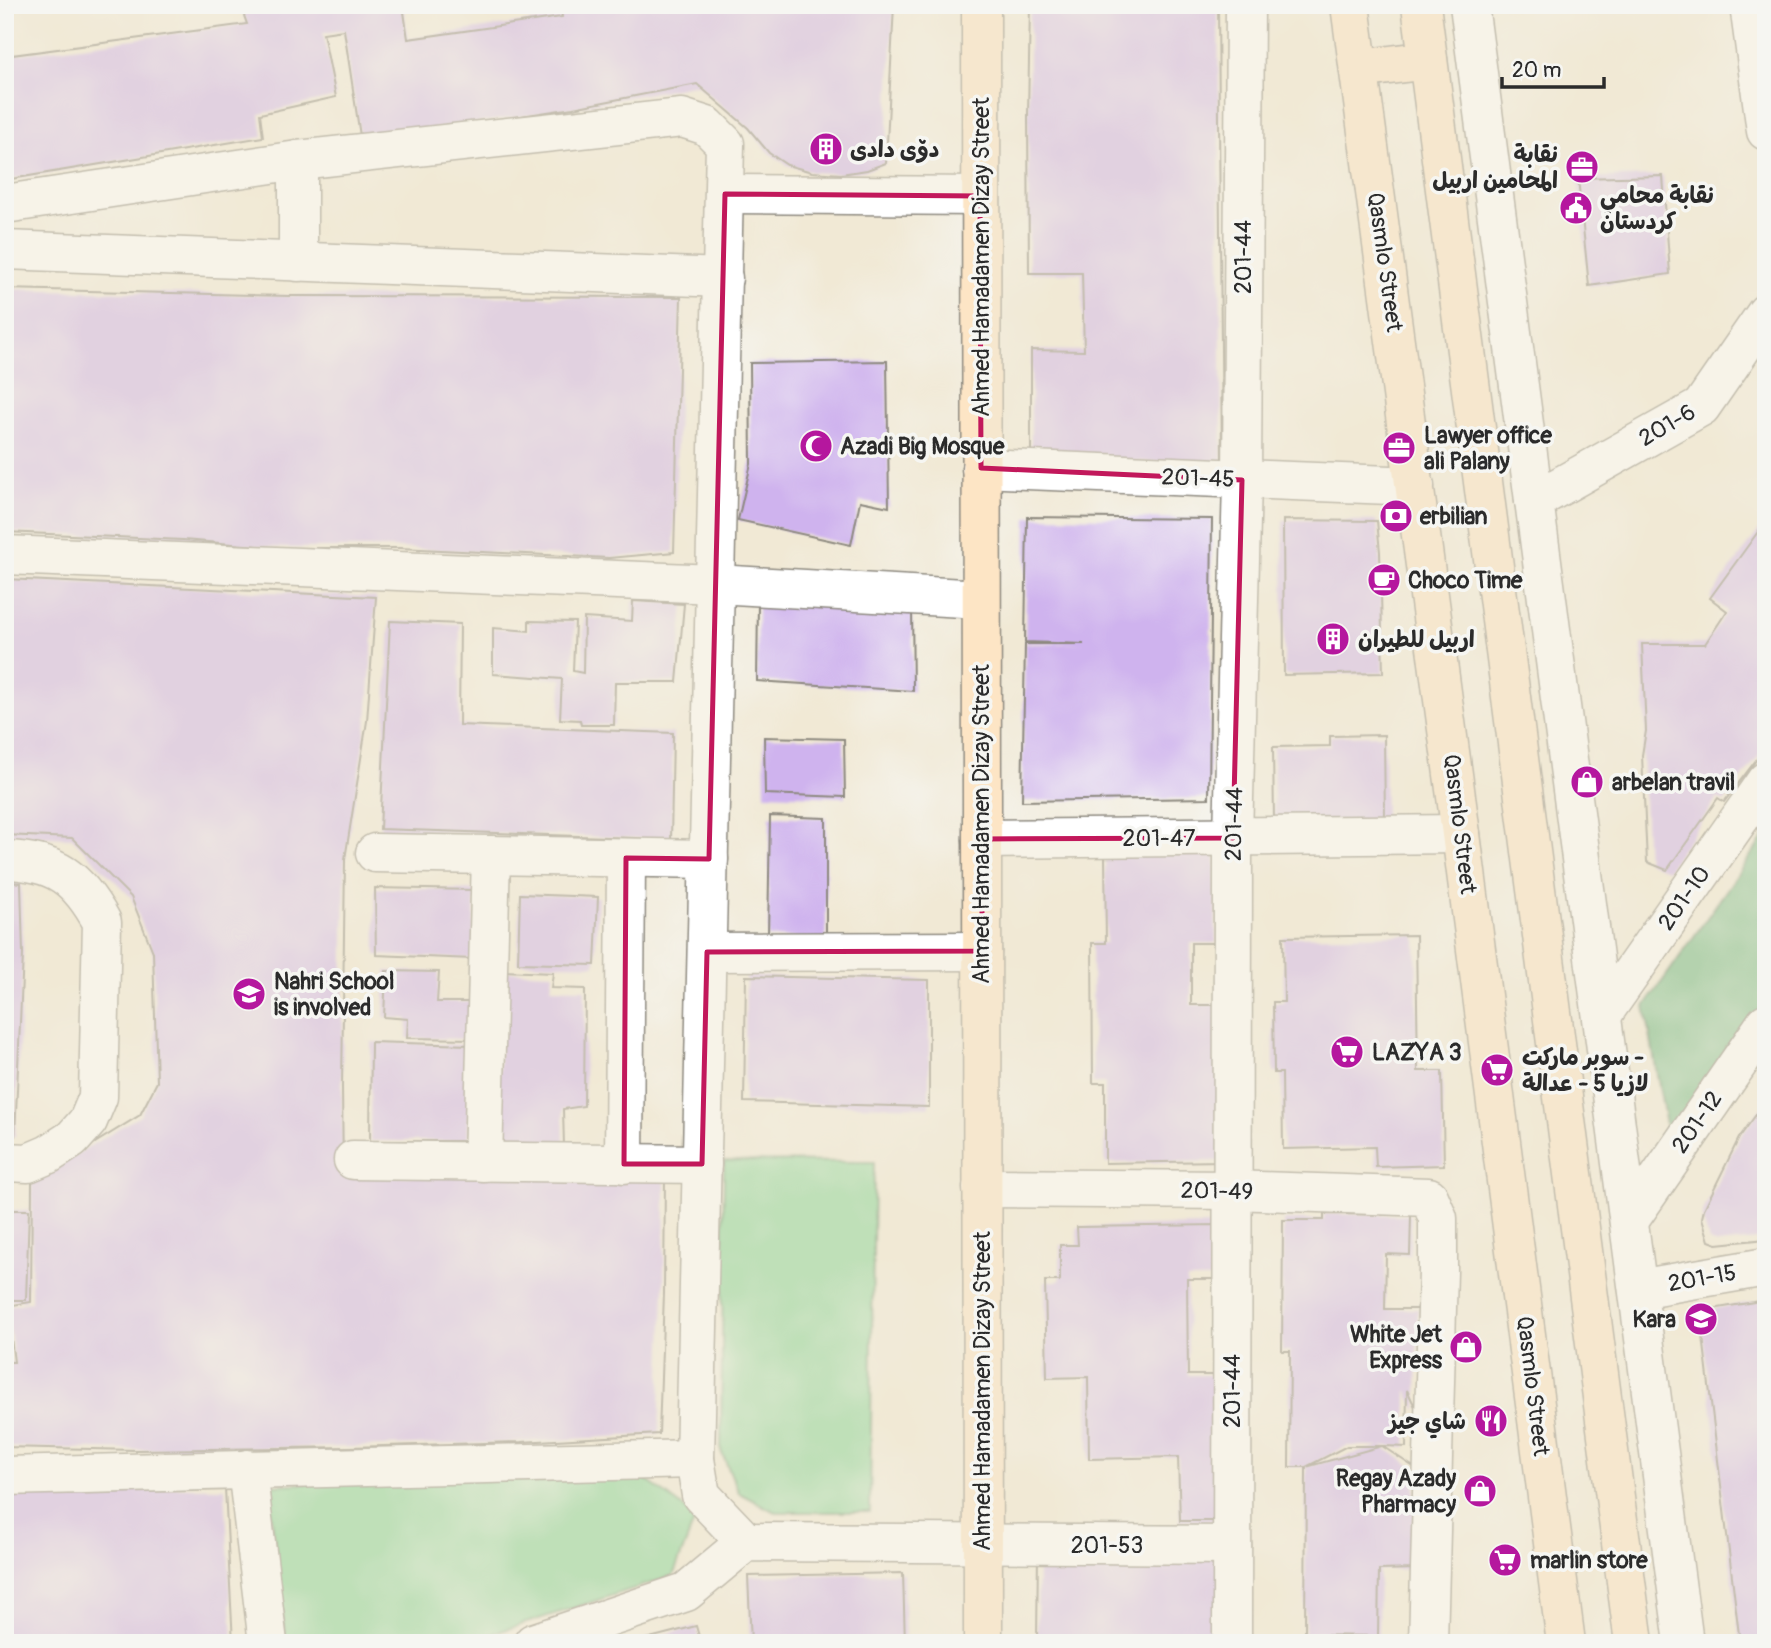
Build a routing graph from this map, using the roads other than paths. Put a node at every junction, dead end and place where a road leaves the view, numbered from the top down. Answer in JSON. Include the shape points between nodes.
{"nodes":[{"id":1,"x":981,"y":5,"type":"edge"},
{"id":2,"x":1245,"y":5,"type":"edge"},
{"id":3,"x":1350,"y":5,"type":"edge"},
{"id":4,"x":1421,"y":5,"type":"edge"},
{"id":5,"x":1469,"y":5,"type":"edge"},
{"id":6,"x":1749,"y":5,"type":"edge"},
{"id":7,"x":1428,"y":60,"type":"junction"},
{"id":8,"x":1359,"y":69,"type":"junction"},
{"id":9,"x":1766,"y":131,"type":"edge"},
{"id":10,"x":298,"y":160,"type":"junction"},
{"id":11,"x":725,"y":194,"type":"junction"},
{"id":12,"x":980,"y":196,"type":"junction"},
{"id":13,"x":5,"y":204,"type":"edge"},
{"id":14,"x":5,"y":250,"type":"edge"},
{"id":15,"x":298,"y":262,"type":"junction"},
{"id":16,"x":723,"y":278,"type":"junction"},
{"id":17,"x":1766,"y":313,"type":"edge"},
{"id":18,"x":981,"y":468,"type":"junction"},
{"id":19,"x":1242,"y":480,"type":"junction"},
{"id":20,"x":1415,"y":486,"type":"junction"},
{"id":21,"x":1534,"y":500,"type":"junction"},
{"id":22,"x":5,"y":555,"type":"edge"},
{"id":23,"x":716,"y":584,"type":"junction"},
{"id":24,"x":981,"y":599,"type":"junction"},
{"id":25,"x":1766,"y":781,"type":"edge"},
{"id":26,"x":1461,"y":834,"type":"junction"},
{"id":27,"x":1233,"y":838,"type":"junction"},
{"id":28,"x":982,"y":839,"type":"junction"},
{"id":29,"x":375,"y":853,"type":"dead end"},
{"id":30,"x":491,"y":855,"type":"junction"},
{"id":31,"x":626,"y":858,"type":"junction"},
{"id":32,"x":709,"y":859,"type":"junction"},
{"id":33,"x":5,"y":860,"type":"edge"},
{"id":34,"x":982,"y":951,"type":"junction"},
{"id":35,"x":707,"y":952,"type":"junction"},
{"id":36,"x":1602,"y":1015,"type":"junction"},
{"id":37,"x":1766,"y":1023,"type":"edge"},
{"id":38,"x":353,"y":1160,"type":"dead end"},
{"id":39,"x":5,"y":1162,"type":"edge"},
{"id":40,"x":483,"y":1162,"type":"junction"},
{"id":41,"x":624,"y":1164,"type":"junction"},
{"id":42,"x":702,"y":1164,"type":"junction"},
{"id":43,"x":982,"y":1188,"type":"junction"},
{"id":44,"x":1233,"y":1190,"type":"junction"},
{"id":45,"x":1629,"y":1221,"type":"junction"},
{"id":46,"x":1766,"y":1267,"type":"edge"},
{"id":47,"x":1638,"y":1289,"type":"junction"},
{"id":48,"x":695,"y":1459,"type":"junction"},
{"id":49,"x":247,"y":1469,"type":"junction"},
{"id":50,"x":5,"y":1476,"type":"edge"},
{"id":51,"x":746,"y":1542,"type":"junction"},
{"id":52,"x":982,"y":1545,"type":"junction"},
{"id":53,"x":1232,"y":1545,"type":"junction"},
{"id":54,"x":268,"y":1643,"type":"edge"},
{"id":55,"x":533,"y":1643,"type":"edge"},
{"id":56,"x":983,"y":1643,"type":"edge"},
{"id":57,"x":1232,"y":1643,"type":"edge"},
{"id":58,"x":1429,"y":1643,"type":"edge"},
{"id":59,"x":1566,"y":1643,"type":"edge"},
{"id":60,"x":1634,"y":1643,"type":"edge"},
{"id":61,"x":1684,"y":1643,"type":"edge"}],
"edges":[{"from":1,"to":12,"type":"main road","name":"Ahmed Hamadamen Dizay Street"},
{"from":2,"to":19,"type":"street","name":"201-44"},
{"from":3,"to":8,"type":"main road","name":"Qasmlo Street"},
{"from":4,"to":7,"type":"main road"},
{"from":5,"to":21,"type":"street"},
{"from":6,"to":9,"type":"street"},
{"from":7,"to":8,"type":"main road"},
{"from":7,"to":60,"type":"main road"},
{"from":8,"to":20,"type":"main road","name":"Qasmlo Street"},
{"from":10,"to":11,"type":"street","via":[[682,118],[707,126],[725,144]]},
{"from":10,"to":13,"type":"street"},
{"from":10,"to":15,"type":"street"},
{"from":11,"to":12,"type":"street"},
{"from":11,"to":16,"type":"street"},
{"from":12,"to":18,"type":"main road","name":"Ahmed Hamadamen Dizay Street"},
{"from":14,"to":15,"type":"street"},
{"from":15,"to":16,"type":"street"},
{"from":16,"to":23,"type":"street"},
{"from":17,"to":21,"type":"street","name":"201-6","via":[[1701,407]]},
{"from":18,"to":19,"type":"street","name":"201-45"},
{"from":18,"to":24,"type":"main road","name":"Ahmed Hamadamen Dizay Street"},
{"from":19,"to":20,"type":"street","name":"201-45"},
{"from":19,"to":27,"type":"street","name":"201-44"},
{"from":20,"to":26,"type":"main road","name":"Qasmlo Street"},
{"from":21,"to":36,"type":"street"},
{"from":22,"to":23,"type":"street"},
{"from":23,"to":24,"type":"street"},
{"from":23,"to":32,"type":"street"},
{"from":24,"to":28,"type":"main road","name":"Ahmed Hamadamen Dizay Street"},
{"from":25,"to":36,"type":"street","name":"201-10"},
{"from":26,"to":27,"type":"street","name":"201-47"},
{"from":26,"to":59,"type":"main road","name":"Qasmlo Street"},
{"from":27,"to":28,"type":"street","name":"201-47"},
{"from":27,"to":44,"type":"street","name":"201-44"},
{"from":28,"to":34,"type":"main road","name":"Ahmed Hamadamen Dizay Street"},
{"from":29,"to":30,"type":"street"},
{"from":30,"to":31,"type":"street"},
{"from":30,"to":40,"type":"street"},
{"from":31,"to":32,"type":"street"},
{"from":31,"to":41,"type":"street"},
{"from":32,"to":35,"type":"street"},
{"from":33,"to":39,"type":"street","via":[[48,865],[70,878],[102,922],[98,1097],[88,1121],[72,1139],[28,1163]]},
{"from":34,"to":35,"type":"street"},
{"from":34,"to":43,"type":"main road","name":"Ahmed Hamadamen Dizay Street"},
{"from":35,"to":42,"type":"street"},
{"from":36,"to":45,"type":"street"},
{"from":37,"to":45,"type":"street","name":"201-12"},
{"from":38,"to":40,"type":"street"},
{"from":40,"to":41,"type":"street"},
{"from":41,"to":42,"type":"street"},
{"from":42,"to":48,"type":"street"},
{"from":43,"to":44,"type":"street","name":"201-49"},
{"from":43,"to":52,"type":"main road","name":"Ahmed Hamadamen Dizay Street"},
{"from":44,"to":53,"type":"street","name":"201-44"},
{"from":44,"to":58,"type":"street","name":"201-49","via":[[1429,1197],[1438,1217]]},
{"from":45,"to":47,"type":"street"},
{"from":46,"to":47,"type":"street","name":"201-15"},
{"from":47,"to":61,"type":"street"},
{"from":48,"to":49,"type":"street"},
{"from":48,"to":51,"type":"street","via":[[701,1495]]},
{"from":49,"to":50,"type":"street"},
{"from":49,"to":54,"type":"street"},
{"from":51,"to":52,"type":"street","name":"201-53"},
{"from":51,"to":55,"type":"street","via":[[686,1592]]},
{"from":52,"to":53,"type":"street","name":"201-53"},
{"from":52,"to":56,"type":"main road","name":"Ahmed Hamadamen Dizay Street"},
{"from":53,"to":57,"type":"street","name":"201-44"}]}
